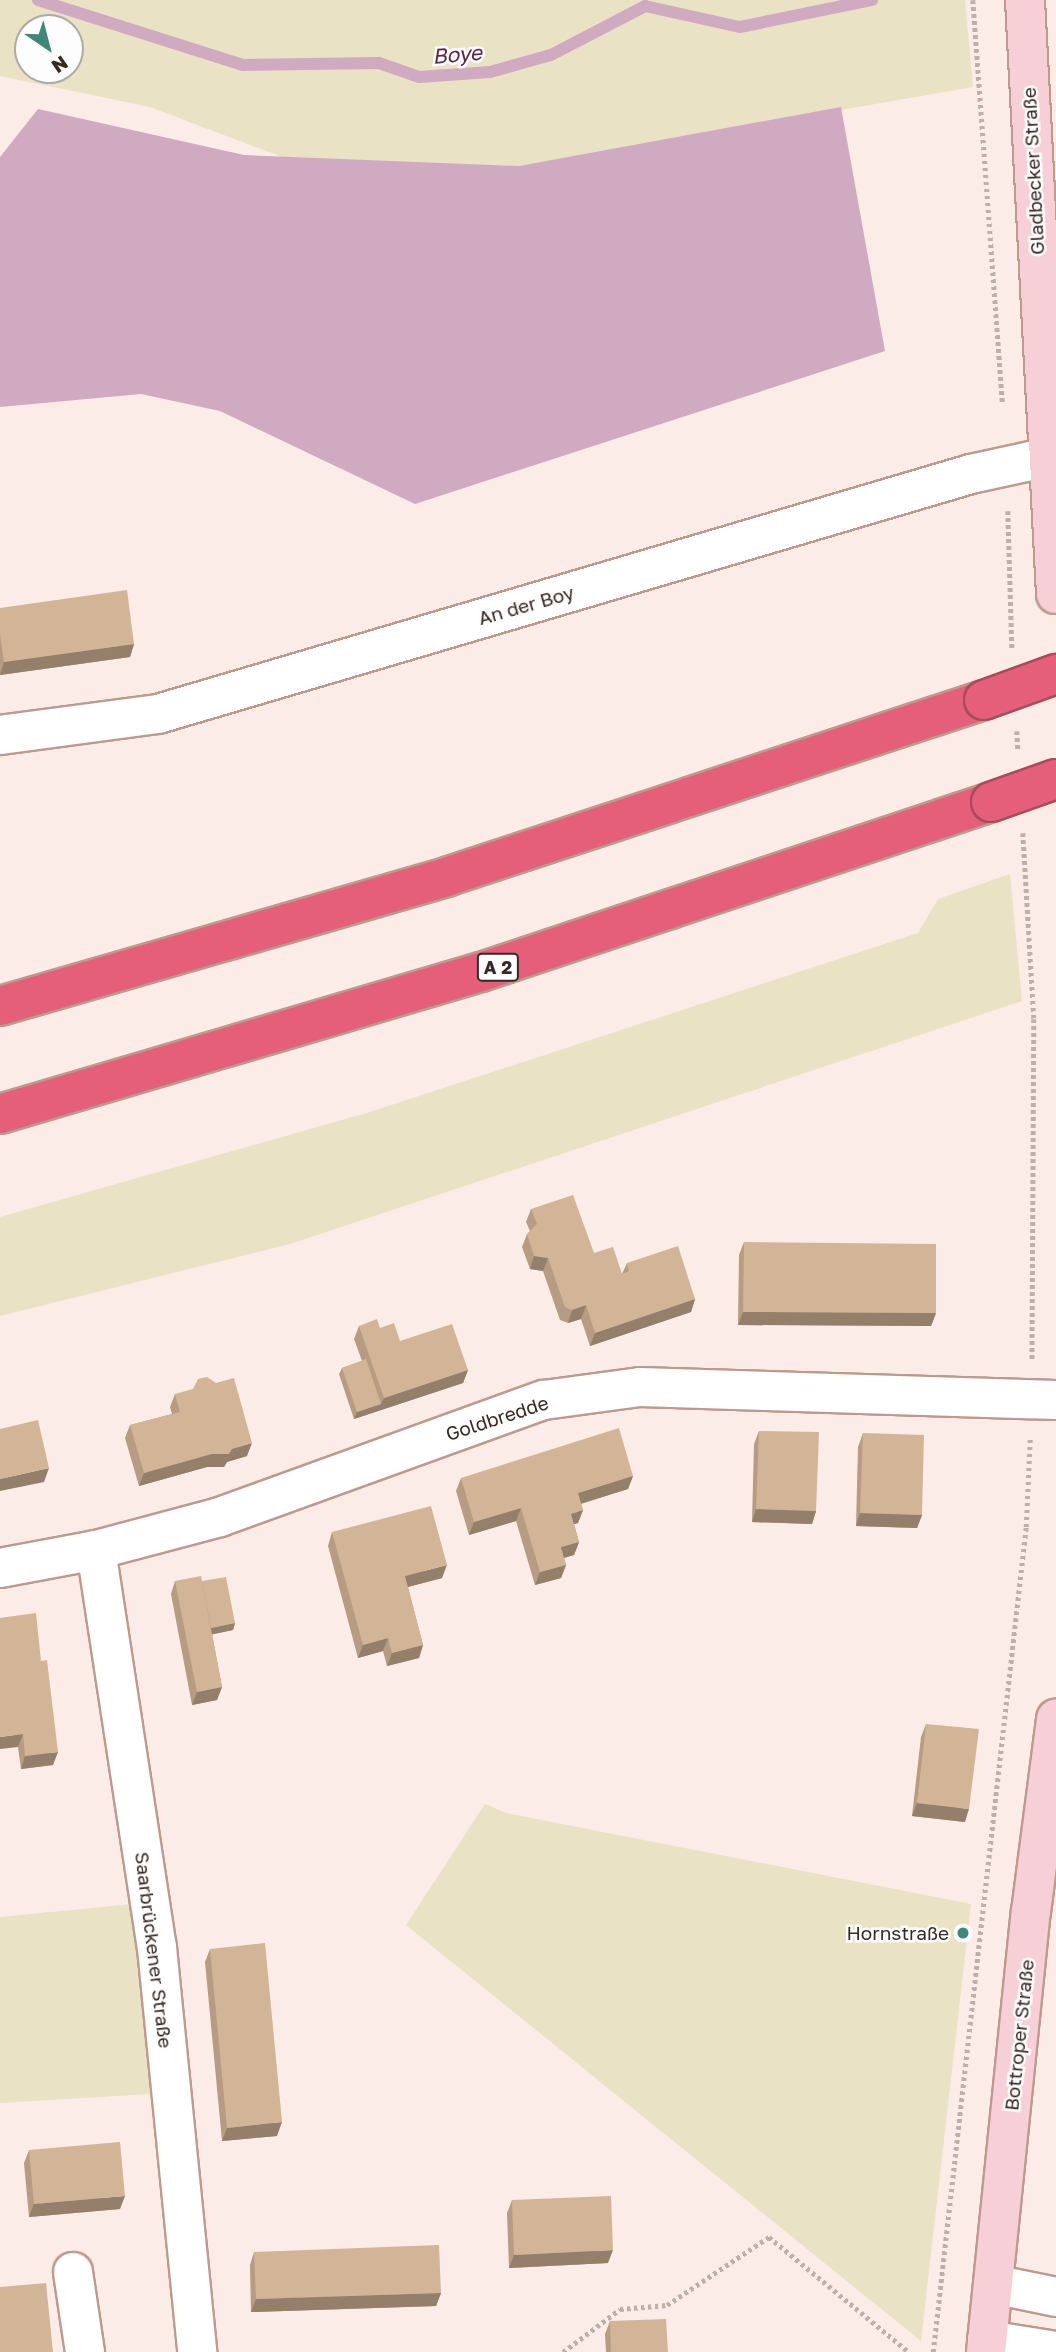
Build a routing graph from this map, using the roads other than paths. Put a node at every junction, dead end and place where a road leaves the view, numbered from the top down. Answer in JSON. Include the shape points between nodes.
{"nodes":[{"id":1,"x":1025,"y":0,"type":"edge"},
{"id":2,"x":1049,"y":457,"type":"junction"},
{"id":3,"x":1056,"y":594,"type":"edge"},
{"id":4,"x":1056,"y":674,"type":"edge"},
{"id":5,"x":0,"y":735,"type":"edge"},
{"id":6,"x":1056,"y":779,"type":"edge"},
{"id":7,"x":0,"y":1006,"type":"edge"},
{"id":8,"x":0,"y":1114,"type":"edge"},
{"id":9,"x":1044,"y":1399,"type":"edge"},
{"id":10,"x":96,"y":1550,"type":"junction"},
{"id":11,"x":0,"y":1568,"type":"edge"},
{"id":12,"x":1056,"y":1719,"type":"edge"},
{"id":13,"x":73,"y":2272,"type":"dead end"},
{"id":14,"x":993,"y":2284,"type":"junction"},
{"id":15,"x":1056,"y":2297,"type":"edge"},
{"id":16,"x":987,"y":2346,"type":"edge"},
{"id":17,"x":1056,"y":2351,"type":"edge"},
{"id":18,"x":85,"y":2352,"type":"edge"},
{"id":19,"x":197,"y":2352,"type":"edge"}],
"edges":[{"from":1,"to":2,"type":"main road","name":"Gladbecker Straße"},
{"from":2,"to":3,"type":"main road","name":"Gladbecker Straße"},
{"from":2,"to":5,"type":"street","name":"An der Boy","via":[[971,474],[158,713]]},
{"from":4,"to":7,"type":"highway","bridge":true,"via":[[449,876]]},
{"from":6,"to":8,"type":"highway","number":"A 2","bridge":true,"via":[[481,972]]},
{"from":9,"to":10,"type":"street","name":"Goldbredde","via":[[640,1387],[544,1400],[220,1517]]},
{"from":10,"to":11,"type":"street","name":"Goldbredde"},
{"from":10,"to":19,"type":"street","name":"Saarbrückener Straße","via":[[156,1948]]},
{"from":12,"to":14,"type":"main road","name":"Bottroper Straße"},
{"from":13,"to":18,"type":"street"},
{"from":14,"to":15,"type":"street"},
{"from":14,"to":16,"type":"main road","name":"Bottroper Straße"},
{"from":16,"to":17,"type":"street"}]}
